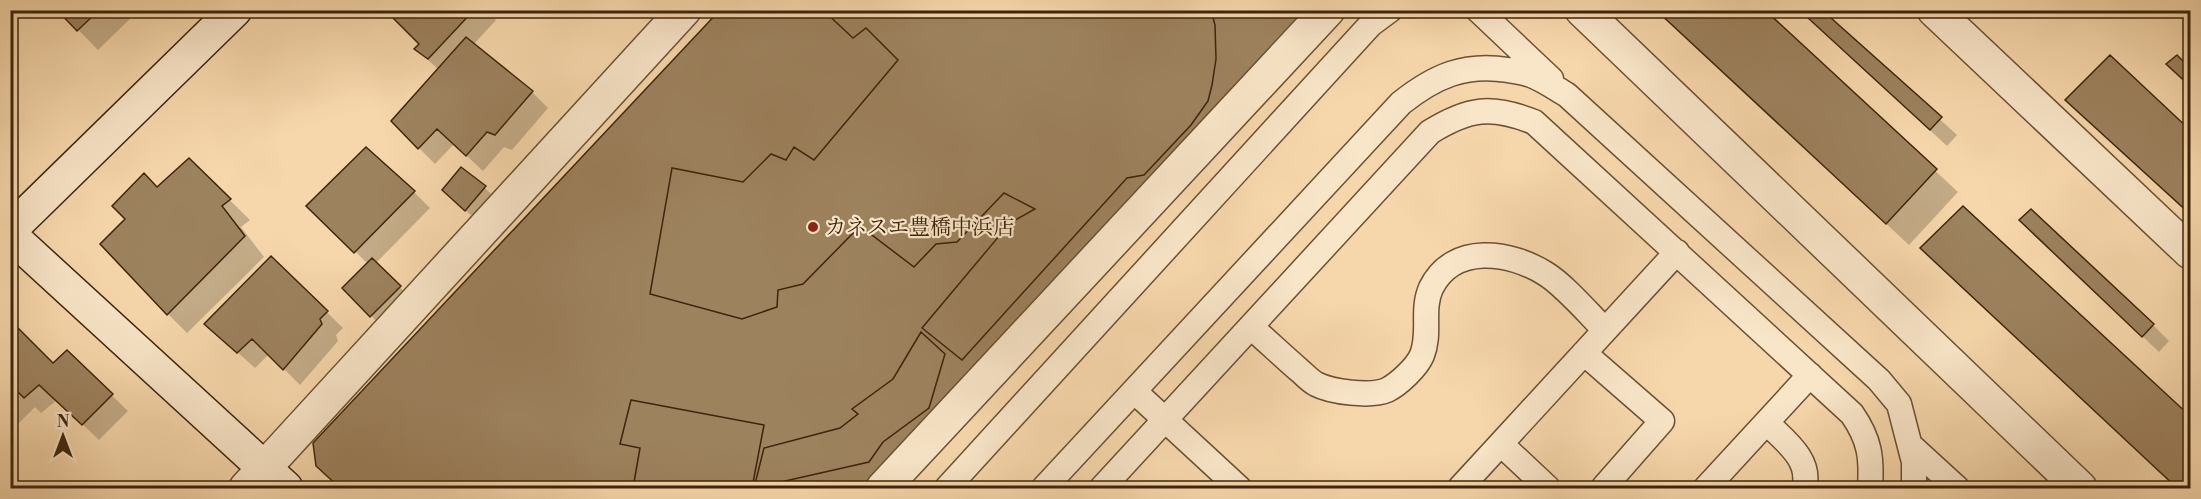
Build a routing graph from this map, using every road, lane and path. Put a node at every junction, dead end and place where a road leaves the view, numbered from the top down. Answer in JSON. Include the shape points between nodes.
{"nodes":[{"id":1,"x":236,"y":10,"type":"edge"},
{"id":2,"x":684,"y":10,"type":"edge"},
{"id":3,"x":1328,"y":10,"type":"edge"},
{"id":4,"x":1390,"y":10,"type":"edge"},
{"id":5,"x":1478,"y":10,"type":"edge"},
{"id":6,"x":1581,"y":10,"type":"edge"},
{"id":7,"x":1934,"y":10,"type":"edge"},
{"id":8,"x":1567,"y":95,"type":"junction"},
{"id":9,"x":10,"y":233,"type":"edge"},
{"id":10,"x":1677,"y":252,"type":"junction"},
{"id":11,"x":2190,"y":252,"type":"edge"},
{"id":12,"x":1251,"y":327,"type":"junction"},
{"id":13,"x":1605,"y":330,"type":"junction"},
{"id":14,"x":1584,"y":353,"type":"junction"},
{"id":15,"x":1810,"y":375,"type":"junction"},
{"id":16,"x":1134,"y":391,"type":"junction"},
{"id":17,"x":1165,"y":421,"type":"junction"},
{"id":18,"x":1767,"y":423,"type":"junction"},
{"id":19,"x":1501,"y":444,"type":"junction"},
{"id":20,"x":1910,"y":446,"type":"junction"},
{"id":21,"x":265,"y":482,"type":"edge"},
{"id":22,"x":883,"y":489,"type":"edge"},
{"id":23,"x":947,"y":489,"type":"edge"},
{"id":24,"x":1044,"y":489,"type":"edge"},
{"id":25,"x":1102,"y":489,"type":"edge"},
{"id":26,"x":1239,"y":489,"type":"edge"},
{"id":27,"x":1460,"y":489,"type":"edge"},
{"id":28,"x":1548,"y":489,"type":"edge"},
{"id":29,"x":1605,"y":489,"type":"edge"},
{"id":30,"x":1706,"y":489,"type":"edge"},
{"id":31,"x":1804,"y":489,"type":"edge"},
{"id":32,"x":1869,"y":489,"type":"edge"},
{"id":33,"x":1914,"y":489,"type":"edge"},
{"id":34,"x":1957,"y":489,"type":"edge"},
{"id":35,"x":2080,"y":489,"type":"edge"}],
"edges":[{"from":1,"to":9,"type":"street"},
{"from":2,"to":21,"type":"street"},
{"from":3,"to":22,"type":"street"},
{"from":4,"to":23,"type":"lane","via":[[1371,24]]},
{"from":5,"to":8,"type":"lane"},
{"from":6,"to":35,"type":"street"},
{"from":7,"to":11,"type":"street"},
{"from":8,"to":16,"type":"lane","via":[[1528,73],[1490,67],[1465,69],[1422,86],[1375,129]]},
{"from":8,"to":20,"type":"lane","via":[[1879,380],[1899,404]]},
{"from":9,"to":21,"type":"street"},
{"from":10,"to":12,"type":"lane","via":[[1534,122],[1514,114],[1488,111],[1462,114],[1430,132]]},
{"from":10,"to":13,"type":"lane"},
{"from":10,"to":15,"type":"lane"},
{"from":12,"to":13,"type":"lane","via":[[1316,384],[1366,394],[1387,390],[1414,369],[1423,353],[1425,303],[1432,286],[1456,262],[1473,255],[1495,255],[1514,258],[1548,274]]},
{"from":12,"to":17,"type":"lane"},
{"from":13,"to":14,"type":"lane"},
{"from":14,"to":19,"type":"lane"},
{"from":14,"to":29,"type":"lane","via":[[1662,422]]},
{"from":15,"to":18,"type":"lane"},
{"from":15,"to":32,"type":"lane","via":[[1852,414],[1864,432],[1871,455]]},
{"from":16,"to":17,"type":"lane"},
{"from":16,"to":24,"type":"lane"},
{"from":17,"to":25,"type":"lane"},
{"from":17,"to":26,"type":"lane"},
{"from":18,"to":30,"type":"lane"},
{"from":18,"to":31,"type":"lane","via":[[1802,460],[1806,472]]},
{"from":19,"to":27,"type":"lane"},
{"from":19,"to":28,"type":"lane"},
{"from":20,"to":33,"type":"lane"},
{"from":20,"to":34,"type":"lane"}]}
